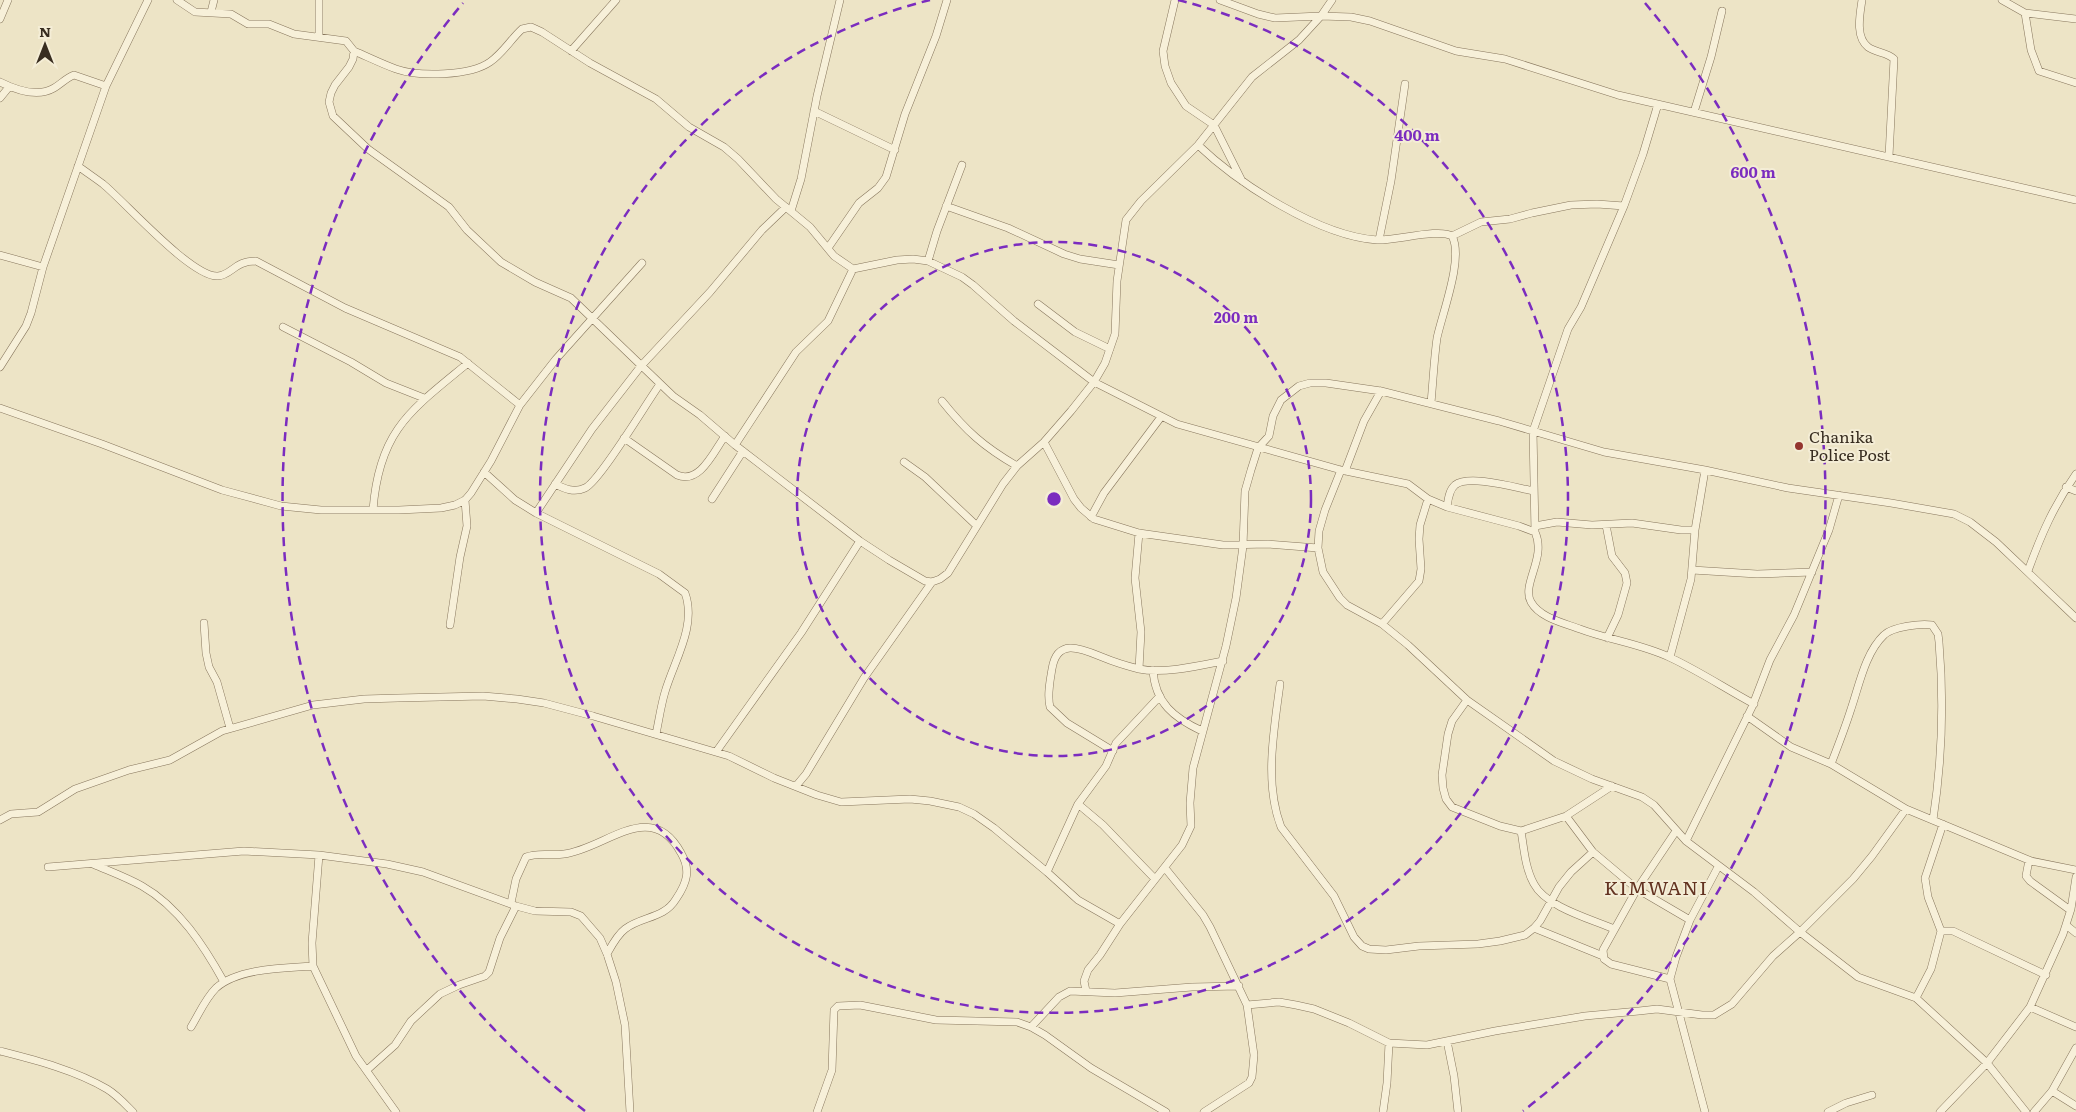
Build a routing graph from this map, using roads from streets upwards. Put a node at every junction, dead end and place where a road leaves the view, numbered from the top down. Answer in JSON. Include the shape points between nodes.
{"nodes":[{"id":1,"x":8,"y":0,"type":"edge"},
{"id":2,"x":148,"y":0,"type":"edge"},
{"id":3,"x":177,"y":0,"type":"edge"},
{"id":4,"x":214,"y":0,"type":"edge"},
{"id":5,"x":319,"y":0,"type":"edge"},
{"id":6,"x":616,"y":0,"type":"edge"},
{"id":7,"x":840,"y":0,"type":"edge"},
{"id":8,"x":947,"y":0,"type":"edge"},
{"id":9,"x":1175,"y":0,"type":"edge"},
{"id":10,"x":1220,"y":0,"type":"edge"},
{"id":11,"x":1332,"y":0,"type":"edge"},
{"id":12,"x":1862,"y":0,"type":"edge"},
{"id":13,"x":2002,"y":0,"type":"edge"},
{"id":14,"x":1722,"y":11,"type":"dead end"},
{"id":15,"x":210,"y":12,"type":"junction"},
{"id":16,"x":2025,"y":13,"type":"junction"},
{"id":17,"x":1321,"y":16,"type":"junction"},
{"id":18,"x":0,"y":19,"type":"edge"},
{"id":19,"x":2076,"y":19,"type":"edge"},
{"id":20,"x":319,"y":37,"type":"junction"},
{"id":21,"x":354,"y":51,"type":"junction"},
{"id":22,"x":571,"y":51,"type":"junction"},
{"id":23,"x":0,"y":82,"type":"edge"},
{"id":24,"x":2076,"y":83,"type":"edge"},
{"id":25,"x":1405,"y":84,"type":"dead end"},
{"id":26,"x":9,"y":86,"type":"junction"},
{"id":27,"x":106,"y":86,"type":"junction"},
{"id":28,"x":0,"y":98,"type":"edge"},
{"id":29,"x":1658,"y":104,"type":"junction"},
{"id":30,"x":814,"y":112,"type":"junction"},
{"id":31,"x":1694,"y":112,"type":"junction"},
{"id":32,"x":1214,"y":125,"type":"junction"},
{"id":33,"x":1198,"y":145,"type":"junction"},
{"id":34,"x":896,"y":150,"type":"junction"},
{"id":35,"x":1888,"y":156,"type":"junction"},
{"id":36,"x":962,"y":165,"type":"dead end"},
{"id":37,"x":78,"y":166,"type":"junction"},
{"id":38,"x":1242,"y":182,"type":"junction"},
{"id":39,"x":2076,"y":200,"type":"edge"},
{"id":40,"x":946,"y":206,"type":"junction"},
{"id":41,"x":1624,"y":206,"type":"junction"},
{"id":42,"x":789,"y":209,"type":"junction"},
{"id":43,"x":1452,"y":236,"type":"junction"},
{"id":44,"x":1379,"y":240,"type":"junction"},
{"id":45,"x":828,"y":248,"type":"junction"},
{"id":46,"x":0,"y":255,"type":"edge"},
{"id":47,"x":928,"y":261,"type":"junction"},
{"id":48,"x":642,"y":263,"type":"dead end"},
{"id":49,"x":1119,"y":265,"type":"junction"},
{"id":50,"x":43,"y":267,"type":"junction"},
{"id":51,"x":853,"y":269,"type":"junction"},
{"id":52,"x":1038,"y":304,"type":"dead end"},
{"id":53,"x":594,"y":317,"type":"junction"},
{"id":54,"x":284,"y":327,"type":"dead end"},
{"id":55,"x":1110,"y":349,"type":"junction"},
{"id":56,"x":468,"y":363,"type":"junction"},
{"id":57,"x":642,"y":366,"type":"junction"},
{"id":58,"x":0,"y":367,"type":"edge"},
{"id":59,"x":1094,"y":382,"type":"junction"},
{"id":60,"x":660,"y":384,"type":"junction"},
{"id":61,"x":1381,"y":391,"type":"junction"},
{"id":62,"x":424,"y":398,"type":"junction"},
{"id":63,"x":942,"y":401,"type":"dead end"},
{"id":64,"x":1431,"y":403,"type":"junction"},
{"id":65,"x":520,"y":405,"type":"junction"},
{"id":66,"x":0,"y":408,"type":"edge"},
{"id":67,"x":1161,"y":417,"type":"junction"},
{"id":68,"x":1533,"y":432,"type":"junction"},
{"id":69,"x":725,"y":436,"type":"junction"},
{"id":70,"x":624,"y":438,"type":"junction"},
{"id":71,"x":1044,"y":442,"type":"junction"},
{"id":72,"x":735,"y":445,"type":"junction"},
{"id":73,"x":1258,"y":448,"type":"junction"},
{"id":74,"x":743,"y":450,"type":"junction"},
{"id":75,"x":904,"y":462,"type":"dead end"},
{"id":76,"x":1017,"y":466,"type":"junction"},
{"id":77,"x":1343,"y":470,"type":"junction"},
{"id":78,"x":1705,"y":470,"type":"junction"},
{"id":79,"x":484,"y":472,"type":"junction"},
{"id":80,"x":2076,"y":474,"type":"edge"},
{"id":81,"x":555,"y":484,"type":"junction"},
{"id":82,"x":2066,"y":487,"type":"junction"},
{"id":83,"x":1534,"y":490,"type":"junction"},
{"id":84,"x":2076,"y":491,"type":"edge"},
{"id":85,"x":1839,"y":495,"type":"junction"},
{"id":86,"x":712,"y":499,"type":"dead end"},
{"id":87,"x":1428,"y":499,"type":"junction"},
{"id":88,"x":465,"y":500,"type":"junction"},
{"id":89,"x":1448,"y":507,"type":"junction"},
{"id":90,"x":373,"y":510,"type":"junction"},
{"id":91,"x":536,"y":513,"type":"junction"},
{"id":92,"x":1091,"y":516,"type":"junction"},
{"id":93,"x":1606,"y":525,"type":"junction"},
{"id":94,"x":977,"y":526,"type":"junction"},
{"id":95,"x":1535,"y":529,"type":"junction"},
{"id":96,"x":1695,"y":530,"type":"junction"},
{"id":97,"x":1139,"y":533,"type":"junction"},
{"id":98,"x":860,"y":540,"type":"junction"},
{"id":99,"x":1243,"y":546,"type":"junction"},
{"id":100,"x":1318,"y":548,"type":"junction"},
{"id":101,"x":1692,"y":570,"type":"junction"},
{"id":102,"x":2028,"y":571,"type":"junction"},
{"id":103,"x":1812,"y":572,"type":"junction"},
{"id":104,"x":932,"y":582,"type":"junction"},
{"id":105,"x":2076,"y":618,"type":"edge"},
{"id":106,"x":204,"y":623,"type":"dead end"},
{"id":107,"x":1382,"y":624,"type":"junction"},
{"id":108,"x":450,"y":626,"type":"dead end"},
{"id":109,"x":1607,"y":638,"type":"junction"},
{"id":110,"x":1670,"y":657,"type":"junction"},
{"id":111,"x":1223,"y":661,"type":"junction"},
{"id":112,"x":1139,"y":669,"type":"junction"},
{"id":113,"x":1154,"y":670,"type":"junction"},
{"id":114,"x":1280,"y":684,"type":"dead end"},
{"id":115,"x":1160,"y":696,"type":"junction"},
{"id":116,"x":1467,"y":700,"type":"junction"},
{"id":117,"x":1754,"y":704,"type":"junction"},
{"id":118,"x":1747,"y":716,"type":"junction"},
{"id":119,"x":230,"y":728,"type":"junction"},
{"id":120,"x":1202,"y":731,"type":"junction"},
{"id":121,"x":656,"y":734,"type":"junction"},
{"id":122,"x":1113,"y":751,"type":"junction"},
{"id":123,"x":716,"y":752,"type":"junction"},
{"id":124,"x":1831,"y":764,"type":"junction"},
{"id":125,"x":796,"y":786,"type":"junction"},
{"id":126,"x":1612,"y":786,"type":"junction"},
{"id":127,"x":1078,"y":804,"type":"junction"},
{"id":128,"x":1906,"y":809,"type":"junction"},
{"id":129,"x":1566,"y":816,"type":"junction"},
{"id":130,"x":0,"y":820,"type":"edge"},
{"id":131,"x":1933,"y":820,"type":"junction"},
{"id":132,"x":1944,"y":824,"type":"junction"},
{"id":133,"x":1521,"y":831,"type":"junction"},
{"id":134,"x":1676,"y":831,"type":"junction"},
{"id":135,"x":1686,"y":841,"type":"junction"},
{"id":136,"x":1593,"y":852,"type":"junction"},
{"id":137,"x":318,"y":855,"type":"junction"},
{"id":138,"x":2029,"y":860,"type":"junction"},
{"id":139,"x":91,"y":863,"type":"junction"},
{"id":140,"x":48,"y":867,"type":"dead end"},
{"id":141,"x":1718,"y":867,"type":"junction"},
{"id":142,"x":1165,"y":868,"type":"junction"},
{"id":143,"x":2076,"y":870,"type":"edge"},
{"id":144,"x":1047,"y":872,"type":"junction"},
{"id":145,"x":2076,"y":877,"type":"edge"},
{"id":146,"x":1155,"y":879,"type":"junction"},
{"id":147,"x":1637,"y":889,"type":"junction"},
{"id":148,"x":1551,"y":902,"type":"junction"},
{"id":149,"x":514,"y":905,"type":"junction"},
{"id":150,"x":2070,"y":910,"type":"junction"},
{"id":151,"x":1690,"y":920,"type":"junction"},
{"id":152,"x":1120,"y":924,"type":"junction"},
{"id":153,"x":2066,"y":925,"type":"junction"},
{"id":154,"x":1534,"y":928,"type":"junction"},
{"id":155,"x":1614,"y":929,"type":"junction"},
{"id":156,"x":1941,"y":931,"type":"junction"},
{"id":157,"x":1800,"y":932,"type":"junction"},
{"id":158,"x":2076,"y":933,"type":"edge"},
{"id":159,"x":608,"y":954,"type":"junction"},
{"id":160,"x":1603,"y":956,"type":"junction"},
{"id":161,"x":313,"y":966,"type":"junction"},
{"id":162,"x":2046,"y":975,"type":"junction"},
{"id":163,"x":1670,"y":979,"type":"junction"},
{"id":164,"x":224,"y":982,"type":"junction"},
{"id":165,"x":1239,"y":986,"type":"junction"},
{"id":166,"x":1086,"y":991,"type":"junction"},
{"id":167,"x":1916,"y":998,"type":"junction"},
{"id":168,"x":1247,"y":1005,"type":"junction"},
{"id":169,"x":2030,"y":1006,"type":"junction"},
{"id":170,"x":1678,"y":1012,"type":"junction"},
{"id":171,"x":191,"y":1027,"type":"dead end"},
{"id":172,"x":1032,"y":1027,"type":"junction"},
{"id":173,"x":2076,"y":1027,"type":"edge"},
{"id":174,"x":1447,"y":1041,"type":"junction"},
{"id":175,"x":1389,"y":1043,"type":"junction"},
{"id":176,"x":2076,"y":1048,"type":"edge"},
{"id":177,"x":0,"y":1051,"type":"edge"},
{"id":178,"x":1987,"y":1063,"type":"junction"},
{"id":179,"x":367,"y":1070,"type":"junction"},
{"id":180,"x":2052,"y":1091,"type":"junction"},
{"id":181,"x":1872,"y":1095,"type":"dead end"},
{"id":182,"x":2076,"y":1106,"type":"edge"},
{"id":183,"x":133,"y":1112,"type":"edge"},
{"id":184,"x":396,"y":1112,"type":"edge"},
{"id":185,"x":630,"y":1112,"type":"edge"},
{"id":186,"x":817,"y":1112,"type":"edge"},
{"id":187,"x":1166,"y":1112,"type":"edge"},
{"id":188,"x":1204,"y":1112,"type":"edge"},
{"id":189,"x":1383,"y":1112,"type":"edge"},
{"id":190,"x":1458,"y":1112,"type":"edge"},
{"id":191,"x":1705,"y":1112,"type":"edge"},
{"id":192,"x":1828,"y":1112,"type":"edge"},
{"id":193,"x":1940,"y":1112,"type":"edge"},
{"id":194,"x":2026,"y":1112,"type":"edge"},
{"id":195,"x":2034,"y":1112,"type":"edge"}],
"edges":[{"from":1,"to":18,"type":"street"},
{"from":2,"to":27,"type":"street"},
{"from":3,"to":15,"type":"street","via":[[195,12]]},
{"from":4,"to":15,"type":"street"},
{"from":5,"to":20,"type":"street"},
{"from":6,"to":22,"type":"street"},
{"from":7,"to":30,"type":"street"},
{"from":8,"to":34,"type":"street","via":[[905,114]]},
{"from":9,"to":32,"type":"street","via":[[1163,51],[1170,83],[1186,106]]},
{"from":10,"to":17,"type":"street","via":[[1275,18]]},
{"from":11,"to":17,"type":"street"},
{"from":12,"to":35,"type":"street","via":[[1861,37],[1868,47],[1894,59]]},
{"from":13,"to":16,"type":"street"},
{"from":14,"to":31,"type":"street"},
{"from":15,"to":20,"type":"street","via":[[230,14],[248,24],[269,24],[294,34]]},
{"from":16,"to":19,"type":"street"},
{"from":16,"to":24,"type":"street","via":[[2031,50],[2039,71]]},
{"from":17,"to":29,"type":"street","via":[[1370,21],[1456,51],[1505,59],[1598,89]]},
{"from":17,"to":32,"type":"street","via":[[1299,40],[1252,77]]},
{"from":20,"to":21,"type":"street","via":[[346,41]]},
{"from":21,"to":22,"type":"street","via":[[398,70],[438,74],[460,72],[489,62],[522,29],[531,27]]},
{"from":21,"to":53,"type":"street","via":[[350,67],[331,93],[329,102],[333,116],[383,162],[449,207],[467,230],[501,262],[571,298]]},
{"from":22,"to":42,"type":"street","via":[[656,99],[689,126],[724,147]]},
{"from":23,"to":26,"type":"street"},
{"from":25,"to":44,"type":"street"},
{"from":26,"to":27,"type":"street","via":[[22,91],[43,92],[74,75]]},
{"from":26,"to":28,"type":"street"},
{"from":27,"to":37,"type":"street"},
{"from":29,"to":31,"type":"street"},
{"from":29,"to":41,"type":"street"},
{"from":30,"to":34,"type":"street"},
{"from":30,"to":42,"type":"street","via":[[801,178]]},
{"from":31,"to":35,"type":"street"},
{"from":32,"to":33,"type":"street"},
{"from":32,"to":38,"type":"street"},
{"from":33,"to":38,"type":"street"},
{"from":33,"to":49,"type":"street","via":[[1126,220]]},
{"from":34,"to":45,"type":"street","via":[[886,177],[860,203]]},
{"from":35,"to":39,"type":"street"},
{"from":36,"to":40,"type":"street"},
{"from":37,"to":50,"type":"street"},
{"from":37,"to":56,"type":"street","via":[[181,258],[206,274],[218,276],[246,261],[256,262],[345,308]]},
{"from":38,"to":44,"type":"street","via":[[1269,199],[1324,225]]},
{"from":40,"to":47,"type":"street"},
{"from":40,"to":49,"type":"street","via":[[1000,225],[1064,254]]},
{"from":41,"to":43,"type":"street","via":[[1571,205],[1481,222]]},
{"from":41,"to":68,"type":"street","via":[[1581,307],[1568,329]]},
{"from":42,"to":45,"type":"street"},
{"from":42,"to":57,"type":"street","via":[[762,230]]},
{"from":43,"to":44,"type":"street","via":[[1435,233]]},
{"from":43,"to":64,"type":"street","via":[[1454,263],[1451,288],[1436,344]]},
{"from":45,"to":51,"type":"street"},
{"from":46,"to":50,"type":"street"},
{"from":47,"to":51,"type":"street","via":[[897,260]]},
{"from":47,"to":59,"type":"street","via":[[973,285],[1035,338]]},
{"from":48,"to":53,"type":"street"},
{"from":49,"to":55,"type":"street","via":[[1115,334]]},
{"from":50,"to":58,"type":"street","via":[[26,326]]},
{"from":51,"to":72,"type":"street","via":[[828,321],[796,352]]},
{"from":52,"to":55,"type":"street","via":[[1075,332]]},
{"from":53,"to":57,"type":"street"},
{"from":53,"to":65,"type":"street"},
{"from":54,"to":62,"type":"street","via":[[386,384]]},
{"from":55,"to":59,"type":"street"},
{"from":56,"to":62,"type":"street"},
{"from":56,"to":65,"type":"street"},
{"from":57,"to":60,"type":"street"},
{"from":57,"to":81,"type":"street","via":[[592,429]]},
{"from":59,"to":67,"type":"street"},
{"from":59,"to":71,"type":"street"},
{"from":60,"to":69,"type":"street"},
{"from":60,"to":70,"type":"street"},
{"from":61,"to":64,"type":"street"},
{"from":61,"to":73,"type":"street","via":[[1326,383],[1298,386],[1281,400],[1273,416],[1269,436]]},
{"from":61,"to":77,"type":"street"},
{"from":62,"to":90,"type":"street","via":[[409,413],[382,457]]},
{"from":63,"to":76,"type":"street","via":[[976,439]]},
{"from":64,"to":68,"type":"street"},
{"from":65,"to":79,"type":"street"},
{"from":66,"to":90,"type":"street","via":[[250,499],[320,510]]},
{"from":67,"to":73,"type":"street"},
{"from":67,"to":92,"type":"street","via":[[1104,493]]},
{"from":68,"to":78,"type":"street","via":[[1604,452]]},
{"from":68,"to":83,"type":"street"},
{"from":69,"to":70,"type":"street","via":[[702,469],[688,478],[677,475]]},
{"from":69,"to":72,"type":"street"},
{"from":70,"to":81,"type":"street","via":[[586,488],[567,490]]},
{"from":71,"to":76,"type":"street"},
{"from":71,"to":92,"type":"street","via":[[1074,499]]},
{"from":72,"to":74,"type":"street"},
{"from":73,"to":77,"type":"street"},
{"from":73,"to":99,"type":"street","via":[[1245,490]]},
{"from":74,"to":86,"type":"street"},
{"from":74,"to":98,"type":"street"},
{"from":75,"to":94,"type":"street","via":[[925,476]]},
{"from":76,"to":94,"type":"street"},
{"from":77,"to":87,"type":"street","via":[[1411,485]]},
{"from":77,"to":100,"type":"street","via":[[1325,510]]},
{"from":78,"to":85,"type":"street"},
{"from":78,"to":96,"type":"street"},
{"from":79,"to":88,"type":"street"},
{"from":79,"to":91,"type":"street","via":[[515,500]]},
{"from":80,"to":82,"type":"street"},
{"from":81,"to":91,"type":"street"},
{"from":82,"to":84,"type":"street"},
{"from":82,"to":102,"type":"street","via":[[2046,524]]},
{"from":83,"to":89,"type":"street","via":[[1465,482],[1456,484],[1452,489]]},
{"from":83,"to":95,"type":"street"},
{"from":85,"to":102,"type":"street","via":[[1954,514],[1990,537]]},
{"from":85,"to":103,"type":"street"},
{"from":87,"to":89,"type":"street"},
{"from":87,"to":107,"type":"street","via":[[1420,525],[1419,582]]},
{"from":88,"to":90,"type":"street","via":[[441,508]]},
{"from":88,"to":108,"type":"street","via":[[467,526]]},
{"from":89,"to":95,"type":"street"},
{"from":91,"to":121,"type":"street","via":[[659,574],[686,593],[688,608],[684,635],[665,692]]},
{"from":92,"to":97,"type":"street"},
{"from":93,"to":95,"type":"street","via":[[1557,522]]},
{"from":93,"to":96,"type":"street","via":[[1632,523]]},
{"from":93,"to":109,"type":"street","via":[[1612,556],[1625,572],[1627,583],[1621,609]]},
{"from":94,"to":104,"type":"street","via":[[948,573]]},
{"from":95,"to":109,"type":"street","via":[[1539,554],[1529,594],[1533,606],[1557,621]]},
{"from":96,"to":101,"type":"street"},
{"from":97,"to":99,"type":"street"},
{"from":97,"to":112,"type":"street","via":[[1135,578],[1141,632]]},
{"from":98,"to":104,"type":"street","via":[[911,573]]},
{"from":98,"to":123,"type":"street","via":[[801,633]]},
{"from":99,"to":100,"type":"street","via":[[1268,544]]},
{"from":99,"to":111,"type":"street"},
{"from":100,"to":107,"type":"street","via":[[1324,572],[1340,598]]},
{"from":101,"to":103,"type":"street","via":[[1757,574]]},
{"from":101,"to":110,"type":"street"},
{"from":102,"to":105,"type":"street"},
{"from":103,"to":117,"type":"street","via":[[1770,660]]},
{"from":104,"to":125,"type":"street","via":[[864,678]]},
{"from":106,"to":119,"type":"street","via":[[207,660]]},
{"from":107,"to":116,"type":"street"},
{"from":109,"to":110,"type":"street"},
{"from":110,"to":117,"type":"street"},
{"from":111,"to":113,"type":"street"},
{"from":111,"to":120,"type":"street"},
{"from":112,"to":113,"type":"street"},
{"from":112,"to":122,"type":"street","via":[[1077,648],[1061,650],[1052,665],[1050,707],[1067,723]]},
{"from":113,"to":115,"type":"street"},
{"from":114,"to":154,"type":"street","via":[[1272,782],[1277,817],[1281,828],[1334,896],[1354,937],[1362,946],[1386,950],[1500,942],[1517,938]]},
{"from":115,"to":120,"type":"street","via":[[1174,715]]},
{"from":115,"to":122,"type":"street","via":[[1120,738]]},
{"from":116,"to":126,"type":"street","via":[[1554,761]]},
{"from":116,"to":133,"type":"street","via":[[1452,721],[1448,734],[1442,775],[1446,799],[1459,811]]},
{"from":117,"to":118,"type":"street"},
{"from":118,"to":124,"type":"street","via":[[1791,747]]},
{"from":118,"to":135,"type":"street"},
{"from":119,"to":121,"type":"street","via":[[313,705],[364,699],[483,696],[544,703]]},
{"from":119,"to":130,"type":"street","via":[[170,760],[75,788],[38,812],[11,814]]},
{"from":120,"to":142,"type":"street","via":[[1192,775],[1190,830]]},
{"from":121,"to":123,"type":"street"},
{"from":122,"to":127,"type":"street"},
{"from":123,"to":125,"type":"street"},
{"from":124,"to":128,"type":"street"},
{"from":124,"to":131,"type":"street","via":[[1865,667],[1880,640],[1891,631],[1932,625],[1939,642],[1942,728]]},
{"from":125,"to":144,"type":"street","via":[[841,802],[910,799],[960,807],[994,828]]},
{"from":126,"to":129,"type":"street"},
{"from":126,"to":134,"type":"street","via":[[1654,805]]},
{"from":127,"to":144,"type":"street"},
{"from":127,"to":146,"type":"street"},
{"from":128,"to":131,"type":"street"},
{"from":128,"to":157,"type":"street","via":[[1872,856]]},
{"from":129,"to":133,"type":"street"},
{"from":129,"to":136,"type":"street"},
{"from":131,"to":132,"type":"street"},
{"from":132,"to":138,"type":"street"},
{"from":132,"to":156,"type":"street","via":[[1925,878],[1928,897]]},
{"from":133,"to":148,"type":"street","via":[[1531,879]]},
{"from":134,"to":135,"type":"street"},
{"from":134,"to":147,"type":"street"},
{"from":135,"to":141,"type":"street"},
{"from":136,"to":147,"type":"street"},
{"from":136,"to":148,"type":"street","via":[[1571,872]]},
{"from":137,"to":139,"type":"street","via":[[244,851]]},
{"from":137,"to":149,"type":"street","via":[[423,872]]},
{"from":137,"to":161,"type":"street"},
{"from":138,"to":143,"type":"street"},
{"from":138,"to":150,"type":"street","via":[[2026,876],[2030,881]]},
{"from":139,"to":140,"type":"street"},
{"from":139,"to":164,"type":"street","via":[[160,898],[183,920]]},
{"from":141,"to":151,"type":"street"},
{"from":141,"to":157,"type":"street","via":[[1754,892]]},
{"from":142,"to":146,"type":"street"},
{"from":142,"to":165,"type":"street","via":[[1203,915]]},
{"from":144,"to":152,"type":"street","via":[[1078,900]]},
{"from":145,"to":150,"type":"street"},
{"from":146,"to":152,"type":"street"},
{"from":147,"to":151,"type":"street"},
{"from":147,"to":155,"type":"street"},
{"from":148,"to":154,"type":"street"},
{"from":148,"to":155,"type":"street"},
{"from":149,"to":159,"type":"street","via":[[534,911],[571,912],[581,916],[600,938]]},
{"from":149,"to":159,"type":"street","via":[[516,879],[526,857],[533,854],[563,855],[624,831],[654,827],[670,838],[680,851],[687,874],[670,908],[623,930]]},
{"from":149,"to":179,"type":"street","via":[[485,976],[440,994],[411,1021],[395,1045]]},
{"from":150,"to":153,"type":"street"},
{"from":151,"to":163,"type":"street"},
{"from":152,"to":166,"type":"street","via":[[1088,970],[1084,981]]},
{"from":153,"to":158,"type":"street"},
{"from":153,"to":162,"type":"street"},
{"from":154,"to":160,"type":"street"},
{"from":155,"to":160,"type":"street"},
{"from":156,"to":162,"type":"street","via":[[1952,930]]},
{"from":156,"to":167,"type":"street","via":[[1930,969]]},
{"from":157,"to":167,"type":"street","via":[[1858,977]]},
{"from":157,"to":170,"type":"street","via":[[1773,956],[1732,1004],[1714,1015]]},
{"from":159,"to":185,"type":"street","via":[[625,1025]]},
{"from":160,"to":163,"type":"street","via":[[1610,964]]},
{"from":161,"to":164,"type":"street","via":[[251,973]]},
{"from":161,"to":179,"type":"street","via":[[349,1042]]},
{"from":162,"to":169,"type":"street"},
{"from":163,"to":170,"type":"street"},
{"from":164,"to":171,"type":"street","via":[[205,1001]]},
{"from":165,"to":166,"type":"street","via":[[1115,993]]},
{"from":165,"to":168,"type":"street"},
{"from":166,"to":172,"type":"street","via":[[1070,991],[1059,997]]},
{"from":167,"to":178,"type":"street"},
{"from":168,"to":175,"type":"street","via":[[1279,1002],[1314,1009]]},
{"from":168,"to":188,"type":"street","via":[[1254,1055],[1252,1077],[1243,1088]]},
{"from":169,"to":173,"type":"street"},
{"from":169,"to":178,"type":"street"},
{"from":170,"to":174,"type":"street","via":[[1657,1009],[1585,1016]]},
{"from":170,"to":191,"type":"street"},
{"from":172,"to":186,"type":"street","via":[[1017,1022],[936,1020],[860,1005],[838,1006],[833,1014],[832,1070]]},
{"from":172,"to":187,"type":"street","via":[[1091,1068]]},
{"from":174,"to":175,"type":"street","via":[[1428,1045]]},
{"from":174,"to":190,"type":"street"},
{"from":175,"to":189,"type":"street"},
{"from":176,"to":180,"type":"street"},
{"from":177,"to":183,"type":"street","via":[[93,1081],[108,1089]]},
{"from":178,"to":193,"type":"street"},
{"from":178,"to":194,"type":"street"},
{"from":179,"to":184,"type":"street"},
{"from":180,"to":182,"type":"street"},
{"from":180,"to":195,"type":"street"},
{"from":181,"to":192,"type":"street"}]}
